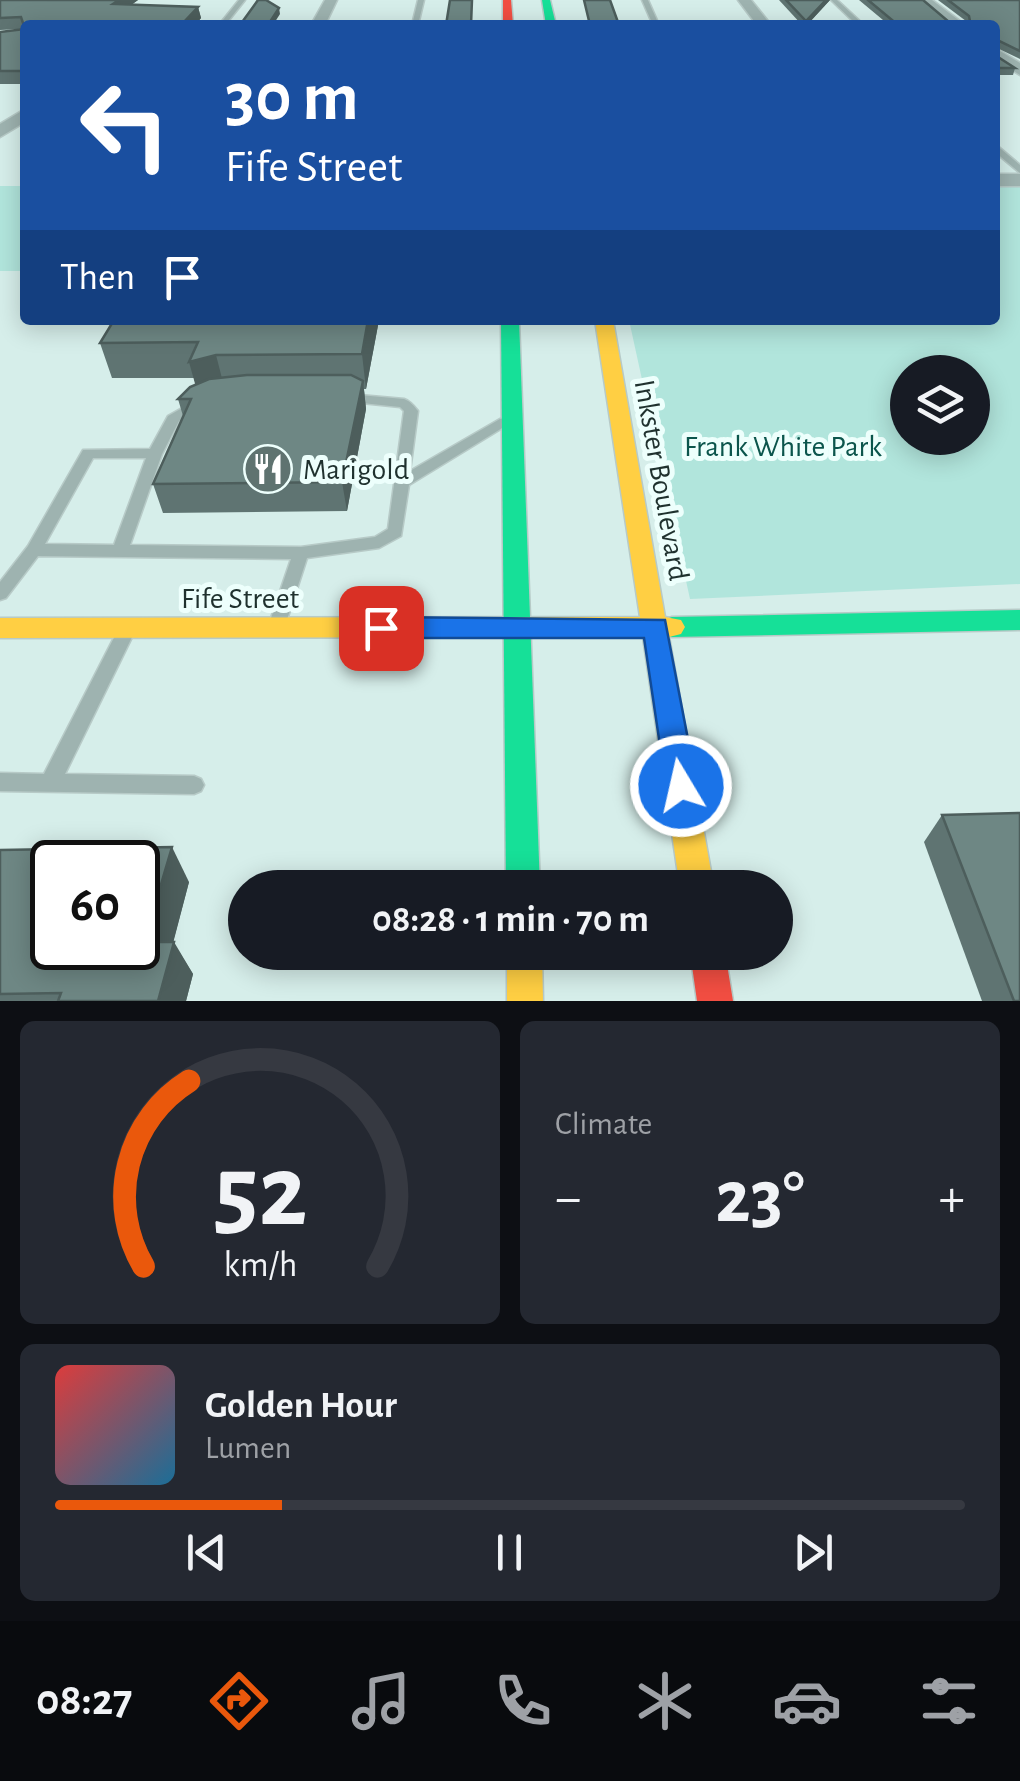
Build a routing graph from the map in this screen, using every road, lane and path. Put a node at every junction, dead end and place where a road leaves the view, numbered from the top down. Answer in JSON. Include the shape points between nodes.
{"nodes":[{"id":1,"x":242,"y":0,"type":"edge"},
{"id":2,"x":744,"y":0,"type":"edge"},
{"id":3,"x":834,"y":0,"type":"edge"},
{"id":4,"x":924,"y":0,"type":"edge"},
{"id":5,"x":226,"y":20,"type":"edge"},
{"id":6,"x":760,"y":20,"type":"edge"},
{"id":7,"x":856,"y":20,"type":"edge"},
{"id":8,"x":951,"y":20,"type":"edge"},
{"id":9,"x":20,"y":107,"type":"edge"},
{"id":10,"x":0,"y":132,"type":"edge"},
{"id":11,"x":1000,"y":152,"type":"edge"},
{"id":12,"x":1020,"y":170,"type":"edge"},
{"id":13,"x":510,"y":325,"type":"edge"},
{"id":14,"x":605,"y":325,"type":"edge"},
{"id":15,"x":338,"y":398,"type":"edge"},
{"id":16,"x":213,"y":400,"type":"edge"},
{"id":17,"x":512,"y":417,"type":"junction"},
{"id":18,"x":156,"y":454,"type":"junction"},
{"id":19,"x":402,"y":482,"type":"junction"},
{"id":20,"x":34,"y":550,"type":"junction"},
{"id":21,"x":120,"y":551,"type":"junction"},
{"id":22,"x":301,"y":553,"type":"junction"},
{"id":23,"x":0,"y":594,"type":"edge"},
{"id":24,"x":1020,"y":620,"type":"edge"},
{"id":25,"x":517,"y":627,"type":"junction"},
{"id":26,"x":0,"y":628,"type":"edge"},
{"id":27,"x":128,"y":628,"type":"junction"},
{"id":28,"x":276,"y":628,"type":"junction"},
{"id":29,"x":656,"y":628,"type":"junction"},
{"id":30,"x":0,"y":782,"type":"edge"},
{"id":31,"x":50,"y":783,"type":"junction"},
{"id":32,"x":194,"y":785,"type":"dead end"},
{"id":33,"x":523,"y":870,"type":"edge"},
{"id":34,"x":694,"y":870,"type":"edge"},
{"id":35,"x":525,"y":970,"type":"edge"},
{"id":36,"x":711,"y":970,"type":"edge"},
{"id":37,"x":526,"y":1001,"type":"edge"},
{"id":38,"x":715,"y":1001,"type":"edge"}],
"edges":[{"from":1,"to":5,"type":"lane"},
{"from":2,"to":6,"type":"street"},
{"from":3,"to":7,"type":"lane"},
{"from":4,"to":8,"type":"street"},
{"from":9,"to":10,"type":"street"},
{"from":11,"to":12,"type":"lane"},
{"from":13,"to":17,"type":"main road"},
{"from":14,"to":29,"type":"main road","name":"Inkster Boulevard"},
{"from":15,"to":19,"type":"lane","via":[[390,400],[411,412]]},
{"from":16,"to":18,"type":"lane","via":[[173,420]]},
{"from":17,"to":19,"type":"lane"},
{"from":17,"to":25,"type":"main road"},
{"from":18,"to":20,"type":"lane","via":[[88,453]]},
{"from":18,"to":21,"type":"lane"},
{"from":19,"to":22,"type":"lane","via":[[395,532],[379,542]]},
{"from":20,"to":21,"type":"lane"},
{"from":20,"to":23,"type":"lane"},
{"from":21,"to":22,"type":"lane"},
{"from":22,"to":28,"type":"lane"},
{"from":24,"to":29,"type":"main road","name":"Fife Street"},
{"from":25,"to":28,"type":"main road","name":"Fife Street"},
{"from":25,"to":29,"type":"main road","name":"Fife Street"},
{"from":25,"to":33,"type":"main road"},
{"from":26,"to":27,"type":"main road","name":"Fife Street"},
{"from":27,"to":28,"type":"main road","name":"Fife Street"},
{"from":27,"to":31,"type":"lane"},
{"from":29,"to":34,"type":"main road","name":"Inkster Boulevard"},
{"from":30,"to":31,"type":"lane"},
{"from":31,"to":32,"type":"lane"},
{"from":35,"to":37,"type":"main road"},
{"from":36,"to":38,"type":"main road"}]}
